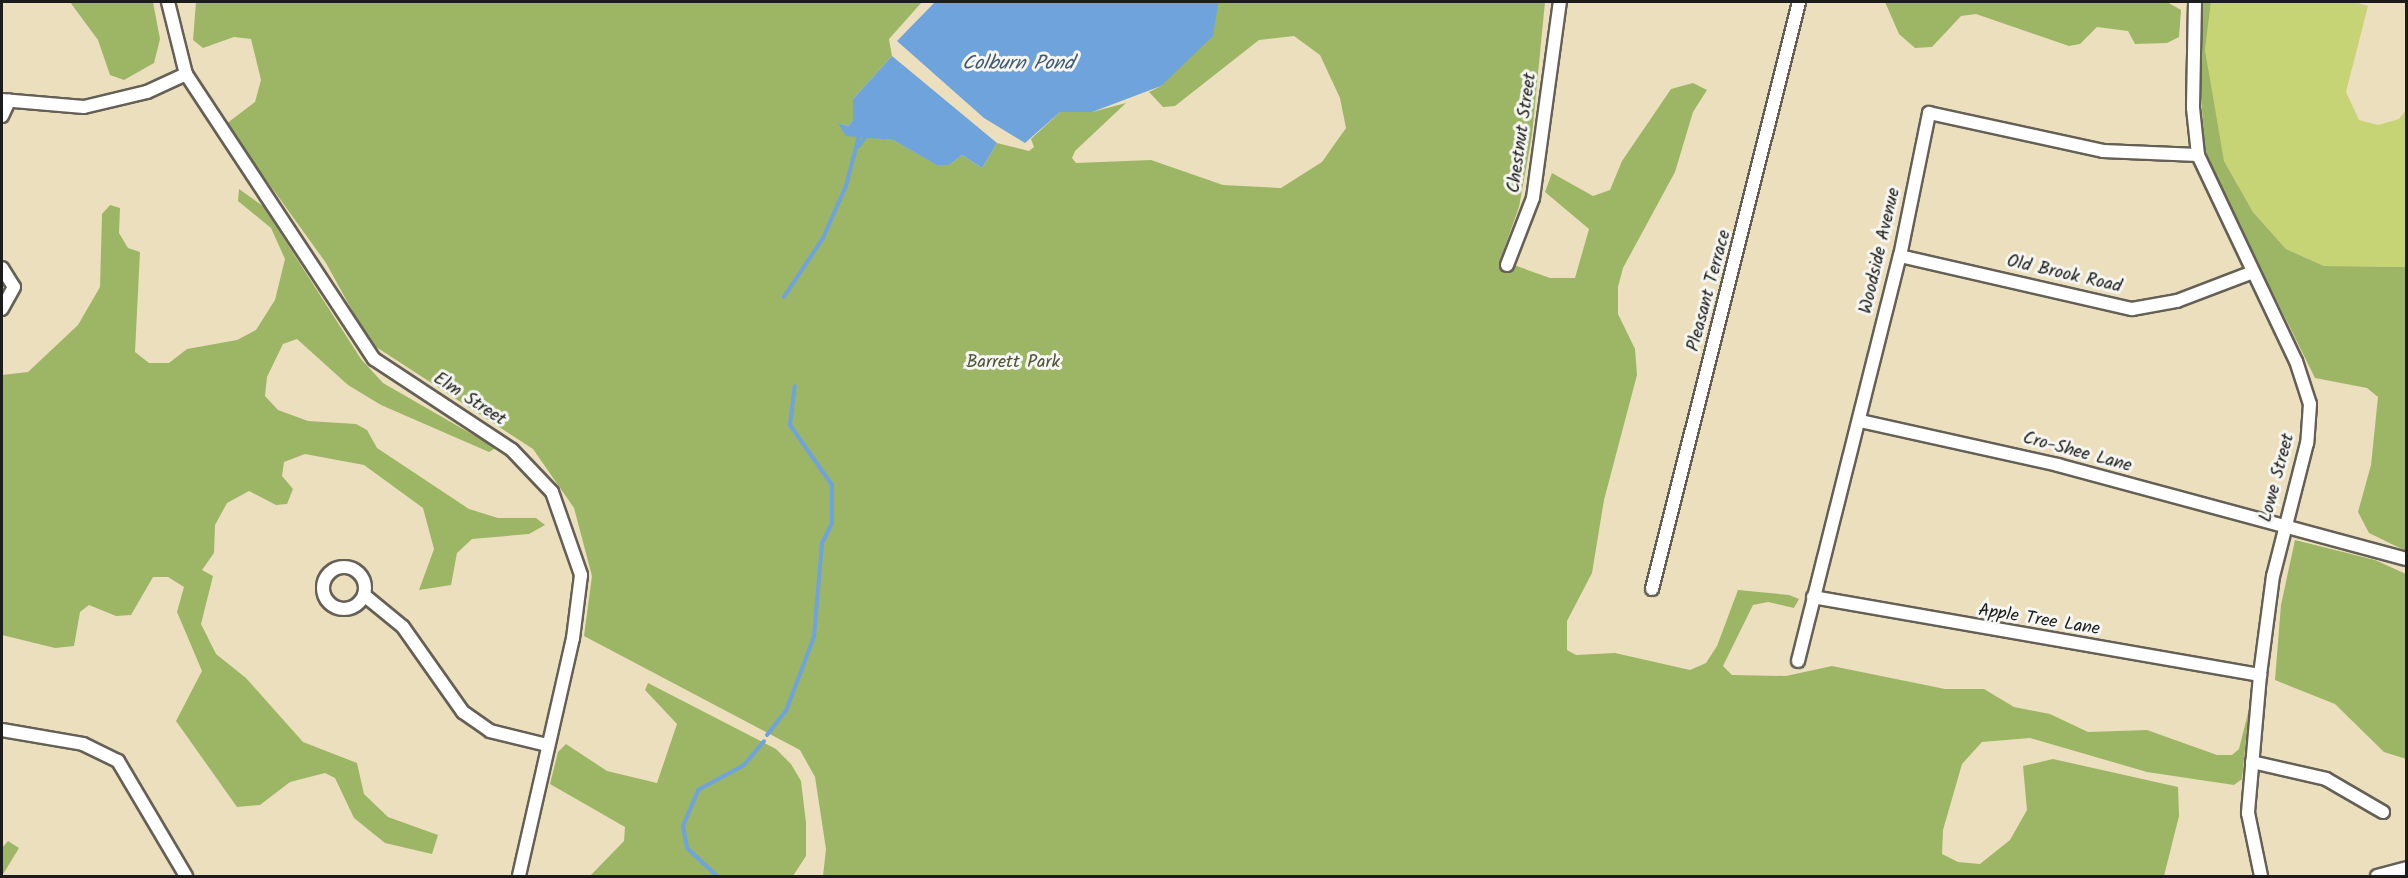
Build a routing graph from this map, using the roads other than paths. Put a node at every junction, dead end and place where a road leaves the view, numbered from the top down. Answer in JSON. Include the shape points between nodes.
{"nodes":[{"id":1,"x":168,"y":2,"type":"edge"},
{"id":2,"x":1560,"y":2,"type":"edge"},
{"id":3,"x":1799,"y":2,"type":"edge"},
{"id":4,"x":2195,"y":2,"type":"edge"},
{"id":5,"x":186,"y":74,"type":"junction"},
{"id":6,"x":5,"y":100,"type":"edge"},
{"id":7,"x":2,"y":116,"type":"edge"},
{"id":8,"x":2198,"y":155,"type":"junction"},
{"id":9,"x":1900,"y":256,"type":"junction"},
{"id":10,"x":1507,"y":265,"type":"dead end"},
{"id":11,"x":2,"y":268,"type":"edge"},
{"id":12,"x":2253,"y":272,"type":"junction"},
{"id":13,"x":2,"y":309,"type":"edge"},
{"id":14,"x":1860,"y":421,"type":"junction"},
{"id":15,"x":2284,"y":523,"type":"junction"},
{"id":16,"x":2406,"y":559,"type":"edge"},
{"id":17,"x":1652,"y":589,"type":"dead end"},
{"id":18,"x":364,"y":595,"type":"dead end"},
{"id":19,"x":1813,"y":597,"type":"junction"},
{"id":20,"x":1798,"y":661,"type":"dead end"},
{"id":21,"x":2260,"y":675,"type":"junction"},
{"id":22,"x":2,"y":730,"type":"edge"},
{"id":23,"x":547,"y":745,"type":"junction"},
{"id":24,"x":2252,"y":762,"type":"junction"},
{"id":25,"x":2383,"y":812,"type":"dead end"},
{"id":26,"x":2406,"y":868,"type":"edge"},
{"id":27,"x":186,"y":876,"type":"edge"},
{"id":28,"x":519,"y":876,"type":"edge"},
{"id":29,"x":2260,"y":876,"type":"edge"},
{"id":30,"x":2377,"y":876,"type":"edge"}],
"edges":[{"from":1,"to":5,"type":"street","name":"Elm Street"},
{"from":2,"to":10,"type":"street","name":"Chestnut Street","via":[[1533,198]]},
{"from":3,"to":17,"type":"street","name":"Pleasant Terrace"},
{"from":4,"to":8,"type":"street","name":"Lowe Street","via":[[2193,108]]},
{"from":5,"to":6,"type":"street","via":[[147,92],[84,107]]},
{"from":5,"to":23,"type":"street","name":"Elm Street","via":[[374,359],[512,450],[552,492],[581,575],[573,638]]},
{"from":6,"to":7,"type":"street"},
{"from":8,"to":9,"type":"street","name":"Woodside Avenue","via":[[2103,151],[1929,113]]},
{"from":8,"to":12,"type":"street","name":"Lowe Street"},
{"from":9,"to":12,"type":"street","name":"Old Brook Road","via":[[2132,309],[2177,301]]},
{"from":9,"to":14,"type":"street","name":"Woodside Avenue"},
{"from":11,"to":13,"type":"street","via":[[14,286]]},
{"from":12,"to":15,"type":"street","name":"Lowe Street","via":[[2296,361],[2310,404],[2307,443]]},
{"from":14,"to":15,"type":"street","name":"Cro-Shee Lane"},
{"from":14,"to":19,"type":"street","name":"Woodside Avenue"},
{"from":15,"to":16,"type":"street","name":"Cro-Shee Lane"},
{"from":15,"to":21,"type":"street","name":"Lowe Street"},
{"from":18,"to":23,"type":"street","via":[[403,627],[463,712],[490,731]]},
{"from":19,"to":20,"type":"street","name":"Woodside Avenue"},
{"from":19,"to":21,"type":"street","name":"Apple Tree Lane"},
{"from":21,"to":24,"type":"street","name":"Lowe Street"},
{"from":22,"to":27,"type":"street","via":[[83,744],[118,762]]},
{"from":23,"to":28,"type":"street","name":"Elm Street"},
{"from":24,"to":25,"type":"street","via":[[2326,779]]},
{"from":24,"to":29,"type":"street","name":"Lowe Street","via":[[2249,838]]},
{"from":26,"to":30,"type":"street"}]}
